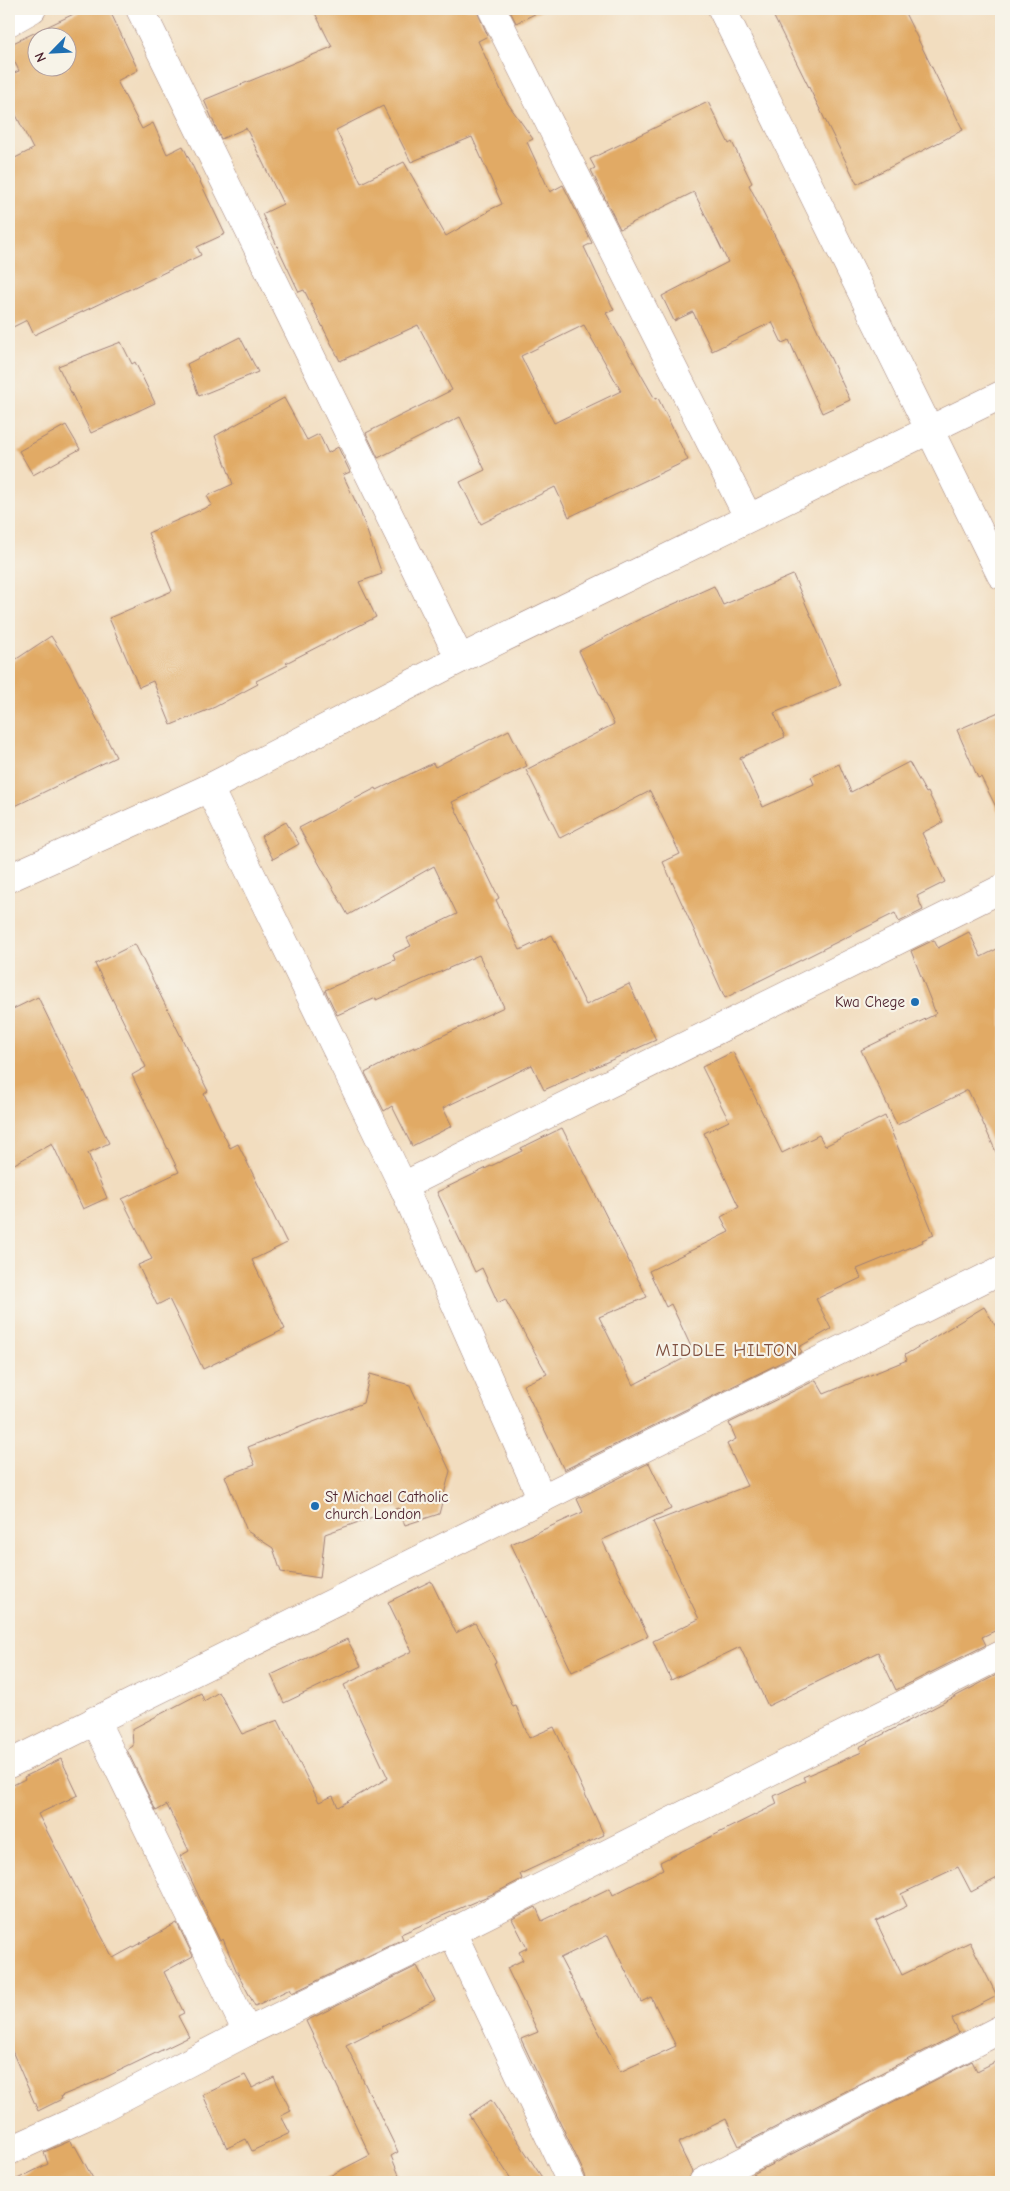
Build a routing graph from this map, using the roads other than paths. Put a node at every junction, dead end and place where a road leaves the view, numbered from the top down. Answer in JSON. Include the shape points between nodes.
{"nodes":[{"id":1,"x":32,"y":9,"type":"edge"},
{"id":2,"x":140,"y":9,"type":"edge"},
{"id":3,"x":492,"y":9,"type":"edge"},
{"id":4,"x":722,"y":9,"type":"edge"},
{"id":5,"x":9,"y":22,"type":"edge"},
{"id":6,"x":1001,"y":395,"type":"edge"},
{"id":7,"x":931,"y":429,"type":"junction"},
{"id":8,"x":748,"y":517,"type":"junction"},
{"id":9,"x":1001,"y":575,"type":"edge"},
{"id":10,"x":460,"y":659,"type":"junction"},
{"id":11,"x":208,"y":788,"type":"junction"},
{"id":12,"x":9,"y":878,"type":"edge"},
{"id":13,"x":1001,"y":889,"type":"edge"},
{"id":14,"x":403,"y":1186,"type":"junction"},
{"id":15,"x":1001,"y":1270,"type":"edge"},
{"id":16,"x":542,"y":1499,"type":"junction"},
{"id":17,"x":1001,"y":1655,"type":"edge"},
{"id":18,"x":95,"y":1720,"type":"junction"},
{"id":19,"x":9,"y":1764,"type":"edge"},
{"id":20,"x":452,"y":1932,"type":"junction"},
{"id":21,"x":1001,"y":2030,"type":"edge"},
{"id":22,"x":247,"y":2032,"type":"junction"},
{"id":23,"x":9,"y":2151,"type":"edge"},
{"id":24,"x":572,"y":2182,"type":"edge"},
{"id":25,"x":703,"y":2182,"type":"edge"}],
"edges":[{"from":1,"to":5,"type":"street"},
{"from":2,"to":10,"type":"street"},
{"from":3,"to":8,"type":"street"},
{"from":4,"to":7,"type":"street"},
{"from":6,"to":7,"type":"street"},
{"from":7,"to":8,"type":"street"},
{"from":7,"to":9,"type":"street"},
{"from":8,"to":10,"type":"street"},
{"from":10,"to":11,"type":"street"},
{"from":11,"to":12,"type":"street"},
{"from":11,"to":14,"type":"street"},
{"from":13,"to":14,"type":"street"},
{"from":14,"to":16,"type":"street"},
{"from":15,"to":16,"type":"street"},
{"from":16,"to":18,"type":"street"},
{"from":17,"to":20,"type":"street"},
{"from":18,"to":19,"type":"street"},
{"from":18,"to":22,"type":"street"},
{"from":20,"to":22,"type":"street"},
{"from":20,"to":24,"type":"street"},
{"from":21,"to":25,"type":"street"},
{"from":22,"to":23,"type":"street","via":[[86,2116]]}]}
